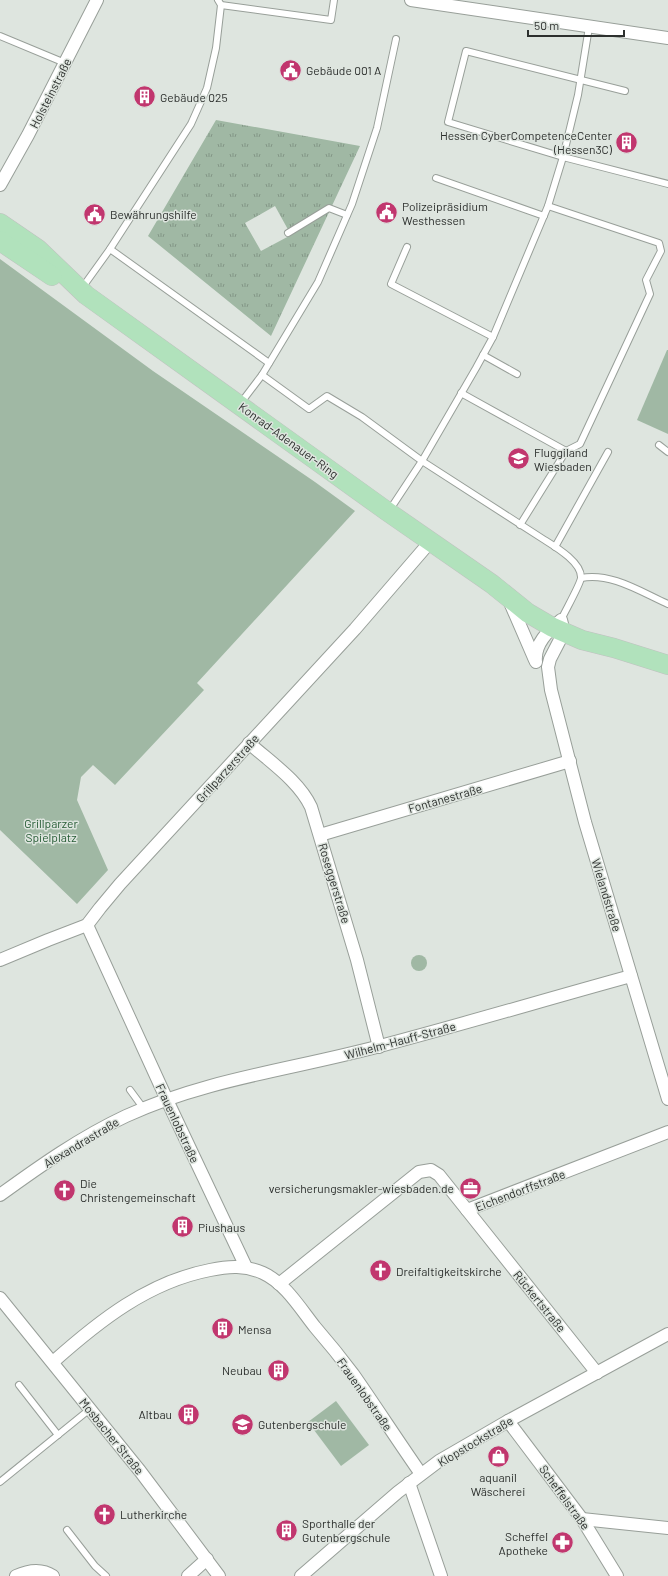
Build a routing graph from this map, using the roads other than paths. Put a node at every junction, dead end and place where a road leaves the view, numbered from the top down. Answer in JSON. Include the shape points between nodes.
{"nodes":[{"id":1,"x":97,"y":0,"type":"edge"},
{"id":2,"x":334,"y":0,"type":"edge"},
{"id":3,"x":411,"y":0,"type":"edge"},
{"id":4,"x":220,"y":2,"type":"edge"},
{"id":5,"x":589,"y":27,"type":"junction"},
{"id":6,"x":0,"y":36,"type":"edge"},
{"id":7,"x":668,"y":38,"type":"edge"},
{"id":8,"x":396,"y":39,"type":"dead end"},
{"id":9,"x":65,"y":63,"type":"junction"},
{"id":10,"x":581,"y":79,"type":"junction"},
{"id":11,"x":625,"y":90,"type":"dead end"},
{"id":12,"x":563,"y":157,"type":"junction"},
{"id":13,"x":436,"y":178,"type":"dead end"},
{"id":14,"x":0,"y":184,"type":"edge"},
{"id":15,"x":668,"y":184,"type":"edge"},
{"id":16,"x":548,"y":206,"type":"junction"},
{"id":17,"x":348,"y":215,"type":"junction"},
{"id":18,"x":544,"y":216,"type":"junction"},
{"id":19,"x":0,"y":223,"type":"edge"},
{"id":20,"x":288,"y":233,"type":"dead end"},
{"id":21,"x":0,"y":241,"type":"edge"},
{"id":22,"x":407,"y":247,"type":"dead end"},
{"id":23,"x":110,"y":249,"type":"junction"},
{"id":24,"x":661,"y":251,"type":"junction"},
{"id":25,"x":668,"y":254,"type":"edge"},
{"id":26,"x":84,"y":292,"type":"junction"},
{"id":27,"x":493,"y":337,"type":"junction"},
{"id":28,"x":483,"y":355,"type":"junction"},
{"id":29,"x":269,"y":363,"type":"junction"},
{"id":30,"x":517,"y":374,"type":"dead end"},
{"id":31,"x":262,"y":375,"type":"junction"},
{"id":32,"x":461,"y":393,"type":"junction"},
{"id":33,"x":239,"y":404,"type":"junction"},
{"id":34,"x":659,"y":445,"type":"dead end"},
{"id":35,"x":566,"y":451,"type":"junction"},
{"id":36,"x":608,"y":452,"type":"dead end"},
{"id":37,"x":668,"y":452,"type":"edge"},
{"id":38,"x":422,"y":461,"type":"junction"},
{"id":39,"x":388,"y":512,"type":"junction"},
{"id":40,"x":520,"y":525,"type":"junction"},
{"id":41,"x":430,"y":542,"type":"junction"},
{"id":42,"x":555,"y":547,"type":"junction"},
{"id":43,"x":581,"y":578,"type":"junction"},
{"id":44,"x":492,"y":584,"type":"junction"},
{"id":45,"x":508,"y":598,"type":"junction"},
{"id":46,"x":668,"y":604,"type":"edge"},
{"id":47,"x":559,"y":627,"type":"junction"},
{"id":48,"x":536,"y":662,"type":"junction"},
{"id":49,"x":668,"y":666,"type":"edge"},
{"id":50,"x":550,"y":690,"type":"junction"},
{"id":51,"x":249,"y":743,"type":"junction"},
{"id":52,"x":570,"y":761,"type":"junction"},
{"id":53,"x":320,"y":835,"type":"junction"},
{"id":54,"x":87,"y":925,"type":"junction"},
{"id":55,"x":0,"y":960,"type":"edge"},
{"id":56,"x":631,"y":976,"type":"junction"},
{"id":57,"x":378,"y":1047,"type":"junction"},
{"id":58,"x":130,"y":1090,"type":"dead end"},
{"id":59,"x":668,"y":1099,"type":"edge"},
{"id":60,"x":167,"y":1100,"type":"junction"},
{"id":61,"x":144,"y":1109,"type":"junction"},
{"id":62,"x":668,"y":1132,"type":"edge"},
{"id":63,"x":0,"y":1195,"type":"edge"},
{"id":64,"x":468,"y":1210,"type":"junction"},
{"id":65,"x":246,"y":1267,"type":"junction"},
{"id":66,"x":279,"y":1284,"type":"junction"},
{"id":67,"x":0,"y":1298,"type":"edge"},
{"id":68,"x":668,"y":1334,"type":"edge"},
{"id":69,"x":53,"y":1362,"type":"junction"},
{"id":70,"x":597,"y":1373,"type":"junction"},
{"id":71,"x":19,"y":1385,"type":"dead end"},
{"id":72,"x":90,"y":1409,"type":"junction"},
{"id":73,"x":508,"y":1421,"type":"junction"},
{"id":74,"x":58,"y":1435,"type":"junction"},
{"id":75,"x":421,"y":1474,"type":"junction"},
{"id":76,"x":0,"y":1482,"type":"edge"},
{"id":77,"x":409,"y":1483,"type":"junction"},
{"id":78,"x":582,"y":1519,"type":"junction"},
{"id":79,"x":668,"y":1528,"type":"edge"},
{"id":80,"x":67,"y":1530,"type":"dead end"},
{"id":81,"x":207,"y":1559,"type":"junction"},
{"id":82,"x":16,"y":1576,"type":"edge"},
{"id":83,"x":53,"y":1576,"type":"edge"},
{"id":84,"x":106,"y":1576,"type":"edge"},
{"id":85,"x":188,"y":1576,"type":"edge"},
{"id":86,"x":220,"y":1576,"type":"edge"},
{"id":87,"x":301,"y":1576,"type":"edge"},
{"id":88,"x":441,"y":1576,"type":"edge"},
{"id":89,"x":617,"y":1576,"type":"edge"}],
"edges":[{"from":1,"to":9,"type":"street","name":"Holsteinstraße"},
{"from":2,"to":4,"type":"lane","via":[[331,20]]},
{"from":3,"to":5,"type":"street"},
{"from":4,"to":23,"type":"lane","via":[[216,48],[207,88],[194,118]]},
{"from":5,"to":7,"type":"street"},
{"from":5,"to":10,"type":"lane"},
{"from":6,"to":9,"type":"lane"},
{"from":8,"to":17,"type":"lane","via":[[377,128]]},
{"from":9,"to":14,"type":"street","name":"Holsteinstraße"},
{"from":10,"to":11,"type":"lane"},
{"from":10,"to":12,"type":"lane"},
{"from":10,"to":12,"type":"lane","via":[[466,51],[448,122]]},
{"from":12,"to":15,"type":"lane"},
{"from":12,"to":16,"type":"lane"},
{"from":13,"to":18,"type":"lane"},
{"from":16,"to":18,"type":"lane"},
{"from":16,"to":24,"type":"lane","via":[[660,243]]},
{"from":17,"to":20,"type":"lane","via":[[330,208]]},
{"from":17,"to":29,"type":"lane","via":[[318,282]]},
{"from":18,"to":27,"type":"lane"},
{"from":19,"to":26,"type":"main road","name":"Konrad-Adenauer-Ring","via":[[38,249]]},
{"from":21,"to":26,"type":"main road","name":"Konrad-Adenauer-Ring","via":[[68,288]]},
{"from":22,"to":27,"type":"lane","via":[[391,284]]},
{"from":23,"to":26,"type":"lane"},
{"from":23,"to":29,"type":"lane"},
{"from":24,"to":25,"type":"lane"},
{"from":24,"to":35,"type":"lane","via":[[646,280],[650,294],[580,444]]},
{"from":26,"to":33,"type":"main road","name":"Konrad-Adenauer-Ring"},
{"from":27,"to":28,"type":"lane"},
{"from":28,"to":30,"type":"lane"},
{"from":28,"to":32,"type":"lane"},
{"from":29,"to":31,"type":"lane"},
{"from":31,"to":33,"type":"lane"},
{"from":31,"to":38,"type":"lane","via":[[309,408],[327,396],[362,417]]},
{"from":32,"to":35,"type":"lane"},
{"from":32,"to":38,"type":"lane"},
{"from":33,"to":39,"type":"main road","name":"Konrad-Adenauer-Ring"},
{"from":34,"to":37,"type":"lane"},
{"from":35,"to":40,"type":"lane"},
{"from":36,"to":42,"type":"lane"},
{"from":38,"to":39,"type":"lane"},
{"from":38,"to":40,"type":"lane"},
{"from":39,"to":41,"type":"main road","name":"Konrad-Adenauer-Ring"},
{"from":40,"to":42,"type":"lane"},
{"from":41,"to":44,"type":"main road","name":"Konrad-Adenauer-Ring"},
{"from":41,"to":51,"type":"street","name":"Grillparzerstraße","via":[[355,629]]},
{"from":42,"to":43,"type":"lane","via":[[575,563]]},
{"from":43,"to":46,"type":"lane","via":[[593,576],[609,579]]},
{"from":43,"to":47,"type":"lane"},
{"from":44,"to":45,"type":"main road","name":"Konrad-Adenauer-Ring"},
{"from":44,"to":47,"type":"main road","name":"Konrad-Adenauer-Ring","via":[[513,592]]},
{"from":45,"to":47,"type":"main road","name":"Konrad-Adenauer-Ring"},
{"from":45,"to":48,"type":"street","name":"Wielandstraße"},
{"from":47,"to":48,"type":"street","via":[[537,648]]},
{"from":47,"to":49,"type":"main road","name":"Konrad-Adenauer-Ring","via":[[590,633],[614,648]]},
{"from":47,"to":50,"type":"street","name":"Wielandstraße","via":[[549,663]]},
{"from":48,"to":50,"type":"street","name":"Wielandstraße"},
{"from":50,"to":52,"type":"street","name":"Wielandstraße"},
{"from":51,"to":53,"type":"street","name":"Roseggerstraße","via":[[307,799]]},
{"from":51,"to":54,"type":"street","name":"Grillparzerstraße","via":[[120,884]]},
{"from":52,"to":53,"type":"street","name":"Fontanestraße"},
{"from":52,"to":56,"type":"street","name":"Wielandstraße","via":[[585,822]]},
{"from":53,"to":57,"type":"street","name":"Roseggerstraße","via":[[359,965]]},
{"from":54,"to":55,"type":"street"},
{"from":54,"to":60,"type":"street","name":"Frauenlobstraße"},
{"from":56,"to":57,"type":"street","name":"Wilhelm-Hauff-Straße"},
{"from":56,"to":59,"type":"street","name":"Wielandstraße"},
{"from":57,"to":60,"type":"street","name":"Wilhelm-Hauff-Straße","via":[[204,1088]]},
{"from":58,"to":61,"type":"lane"},
{"from":60,"to":61,"type":"street","name":"Alexandrastraße"},
{"from":60,"to":65,"type":"street","name":"Frauenlobstraße"},
{"from":61,"to":63,"type":"street","name":"Alexandrastraße","via":[[107,1125],[69,1147]]},
{"from":62,"to":64,"type":"street","name":"Eichendorffstraße"},
{"from":64,"to":66,"type":"street","name":"Eichendorffstraße","via":[[440,1175],[431,1170],[419,1172]]},
{"from":64,"to":70,"type":"street","name":"Rückertstraße"},
{"from":65,"to":66,"type":"street","name":"Frauenlobstraße","via":[[264,1273]]},
{"from":65,"to":69,"type":"street","via":[[231,1266],[200,1272],[153,1289],[104,1318]]},
{"from":66,"to":75,"type":"street","name":"Frauenlobstraße","via":[[352,1373]]},
{"from":67,"to":69,"type":"street","name":"Mosbacher Straße"},
{"from":68,"to":70,"type":"street","name":"Klopstockstraße"},
{"from":69,"to":72,"type":"street","name":"Mosbacher Straße"},
{"from":70,"to":73,"type":"street","name":"Klopstockstraße"},
{"from":71,"to":74,"type":"lane"},
{"from":72,"to":74,"type":"lane"},
{"from":72,"to":81,"type":"street","name":"Mosbacher Straße"},
{"from":73,"to":75,"type":"street","name":"Klopstockstraße","via":[[445,1457]]},
{"from":73,"to":78,"type":"street","name":"Scheffelstraße"},
{"from":74,"to":76,"type":"lane"},
{"from":75,"to":77,"type":"street","name":"Klopstockstraße"},
{"from":77,"to":87,"type":"street","name":"Klopstockstraße"},
{"from":77,"to":88,"type":"street"},
{"from":78,"to":79,"type":"street"},
{"from":78,"to":89,"type":"street","name":"Scheffelstraße"},
{"from":80,"to":84,"type":"lane"},
{"from":81,"to":85,"type":"street"},
{"from":81,"to":86,"type":"street","name":"Mosbacher Straße"},
{"from":82,"to":83,"type":"street","via":[[34,1570]]}]}
